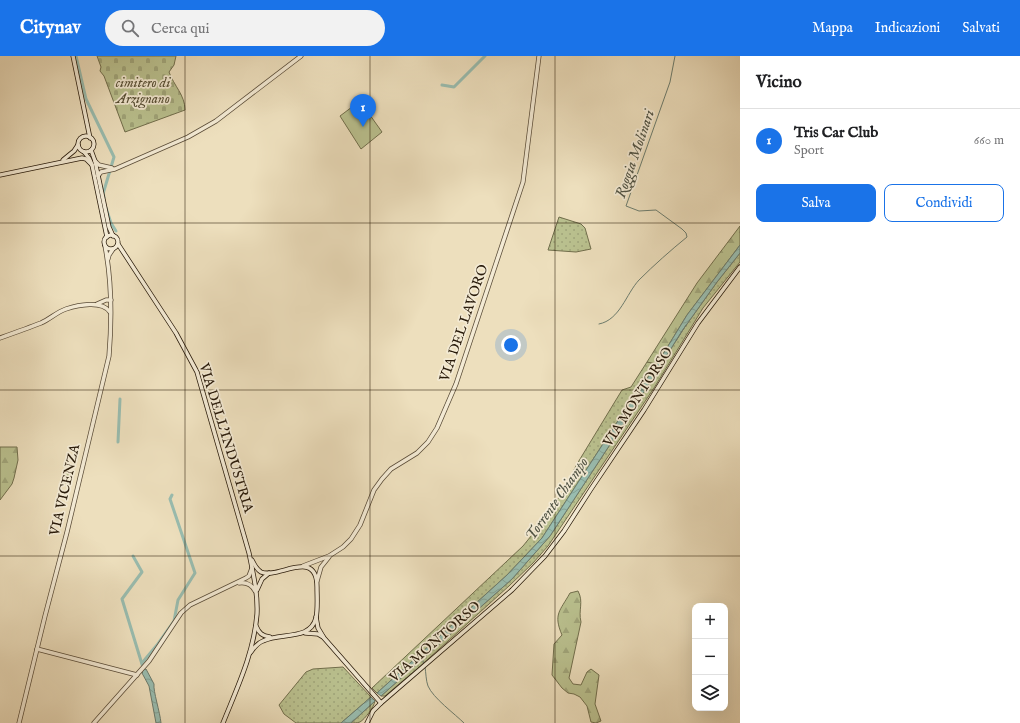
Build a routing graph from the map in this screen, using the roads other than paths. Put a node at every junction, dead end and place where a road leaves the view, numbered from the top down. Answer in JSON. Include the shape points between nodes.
{"nodes":[{"id":1,"x":73,"y":56,"type":"edge"},
{"id":2,"x":301,"y":56,"type":"edge"},
{"id":3,"x":539,"y":56,"type":"edge"},
{"id":4,"x":86,"y":123,"type":"junction"},
{"id":5,"x":83,"y":137,"type":"junction"},
{"id":6,"x":90,"y":138,"type":"junction"},
{"id":7,"x":78,"y":145,"type":"junction"},
{"id":8,"x":91,"y":150,"type":"junction"},
{"id":9,"x":82,"y":151,"type":"junction"},
{"id":10,"x":62,"y":161,"type":"junction"},
{"id":11,"x":95,"y":161,"type":"junction"},
{"id":12,"x":92,"y":165,"type":"junction"},
{"id":13,"x":115,"y":169,"type":"junction"},
{"id":14,"x":0,"y":175,"type":"edge"},
{"id":15,"x":98,"y":176,"type":"junction"},
{"id":16,"x":113,"y":236,"type":"junction"},
{"id":17,"x":107,"y":237,"type":"junction"},
{"id":18,"x":118,"y":244,"type":"junction"},
{"id":19,"x":105,"y":246,"type":"junction"},
{"id":20,"x":114,"y":249,"type":"junction"},
{"id":21,"x":122,"y":252,"type":"junction"},
{"id":22,"x":108,"y":260,"type":"junction"},
{"id":23,"x":740,"y":267,"type":"edge"},
{"id":24,"x":111,"y":300,"type":"junction"},
{"id":25,"x":97,"y":304,"type":"junction"},
{"id":26,"x":111,"y":305,"type":"junction"},
{"id":27,"x":105,"y":306,"type":"junction"},
{"id":28,"x":111,"y":313,"type":"junction"},
{"id":29,"x":0,"y":338,"type":"edge"},
{"id":30,"x":249,"y":553,"type":"junction"},
{"id":31,"x":329,"y":556,"type":"junction"},
{"id":32,"x":303,"y":566,"type":"junction"},
{"id":33,"x":252,"y":567,"type":"junction"},
{"id":34,"x":269,"y":573,"type":"junction"},
{"id":35,"x":317,"y":581,"type":"junction"},
{"id":36,"x":236,"y":583,"type":"junction"},
{"id":37,"x":256,"y":593,"type":"junction"},
{"id":38,"x":316,"y":617,"type":"junction"},
{"id":39,"x":255,"y":625,"type":"junction"},
{"id":40,"x":305,"y":633,"type":"junction"},
{"id":41,"x":271,"y":638,"type":"junction"},
{"id":42,"x":324,"y":638,"type":"junction"},
{"id":43,"x":37,"y":649,"type":"junction"},
{"id":44,"x":250,"y":654,"type":"junction"},
{"id":45,"x":137,"y":675,"type":"junction"},
{"id":46,"x":381,"y":703,"type":"junction"},
{"id":47,"x":19,"y":723,"type":"edge"},
{"id":48,"x":94,"y":723,"type":"edge"},
{"id":49,"x":223,"y":723,"type":"edge"},
{"id":50,"x":366,"y":723,"type":"edge"}],
"edges":[{"from":1,"to":4,"type":"main road"},
{"from":2,"to":13,"type":"main road","via":[[216,121],[188,137]]},
{"from":3,"to":31,"type":"main road","name":"VIA DEL LAVORO","via":[[523,182],[438,428],[417,453],[382,479],[374,490],[360,525],[351,539]]},
{"from":4,"to":5,"type":"main road"},
{"from":4,"to":6,"type":"main road"},
{"from":5,"to":6,"type":"main road"},
{"from":5,"to":7,"type":"main road"},
{"from":6,"to":8,"type":"main road","via":[[93,144]]},
{"from":7,"to":9,"type":"main road","name":"VIA VICENZA"},
{"from":7,"to":10,"type":"main road"},
{"from":8,"to":9,"type":"main road"},
{"from":8,"to":11,"type":"main road"},
{"from":9,"to":10,"type":"main road"},
{"from":9,"to":12,"type":"main road","name":"VIA VICENZA"},
{"from":10,"to":12,"type":"main road","via":[[82,158]]},
{"from":10,"to":14,"type":"main road"},
{"from":11,"to":13,"type":"main road","via":[[99,165]]},
{"from":11,"to":15,"type":"main road"},
{"from":12,"to":17,"type":"main road","name":"VIA VICENZA"},
{"from":13,"to":15,"type":"main road","via":[[101,172]]},
{"from":15,"to":16,"type":"main road"},
{"from":16,"to":17,"type":"main road"},
{"from":16,"to":18,"type":"main road"},
{"from":17,"to":19,"type":"main road","name":"VIA VICENZA"},
{"from":18,"to":20,"type":"main road","name":"VIA VICENZA"},
{"from":18,"to":21,"type":"main road","name":"VIA DELL'INDUSTRIA"},
{"from":19,"to":20,"type":"main road"},
{"from":19,"to":22,"type":"main road","name":"VIA VICENZA"},
{"from":20,"to":21,"type":"main road"},
{"from":20,"to":22,"type":"main road","name":"VIA VICENZA"},
{"from":21,"to":30,"type":"main road","name":"VIA DELL'INDUSTRIA","via":[[176,333],[197,372]]},
{"from":22,"to":24,"type":"main road","name":"VIA VICENZA"},
{"from":23,"to":46,"type":"main road","name":"VIA MONTORSO","via":[[698,323],[644,410],[544,556],[512,590]]},
{"from":24,"to":25,"type":"main road"},
{"from":24,"to":26,"type":"main road","name":"VIA VICENZA"},
{"from":25,"to":27,"type":"main road"},
{"from":25,"to":29,"type":"main road","via":[[67,309]]},
{"from":26,"to":27,"type":"main road"},
{"from":26,"to":28,"type":"main road","name":"VIA VICENZA"},
{"from":27,"to":28,"type":"main road"},
{"from":28,"to":43,"type":"main road","name":"VIA VICENZA","via":[[106,371]]},
{"from":30,"to":33,"type":"main road","name":"VIA DELL'INDUSTRIA"},
{"from":30,"to":34,"type":"main road","name":"VIA DELL'INDUSTRIA","via":[[257,569],[262,573]]},
{"from":31,"to":32,"type":"main road","name":"VIA DEL LAVORO"},
{"from":31,"to":35,"type":"main road","name":"VIA DEL LAVORO","via":[[321,567]]},
{"from":32,"to":34,"type":"main road"},
{"from":32,"to":35,"type":"main road","via":[[310,569]]},
{"from":33,"to":36,"type":"main road","via":[[249,576]]},
{"from":33,"to":37,"type":"main road","name":"VIA DELL'INDUSTRIA"},
{"from":34,"to":37,"type":"main road","via":[[260,581]]},
{"from":35,"to":38,"type":"main road"},
{"from":36,"to":37,"type":"main road","via":[[248,584]]},
{"from":36,"to":45,"type":"main road","via":[[190,605],[181,613]]},
{"from":37,"to":39,"type":"main road","name":"VIA DELL'INDUSTRIA"},
{"from":38,"to":40,"type":"main road","via":[[312,628]]},
{"from":38,"to":42,"type":"main road","via":[[318,628]]},
{"from":39,"to":41,"type":"main road","via":[[259,632]]},
{"from":39,"to":44,"type":"main road","name":"VIA DELL'INDUSTRIA"},
{"from":40,"to":41,"type":"main road","name":"VIA DELL'INDUSTRIA"},
{"from":40,"to":42,"type":"main road","via":[[318,634]]},
{"from":41,"to":44,"type":"main road","name":"VIA DELL'INDUSTRIA","via":[[257,645]]},
{"from":42,"to":46,"type":"main road"},
{"from":43,"to":45,"type":"main road"},
{"from":43,"to":47,"type":"main road","name":"VIA VICENZA"},
{"from":44,"to":49,"type":"main road","name":"VIA DELL'INDUSTRIA"},
{"from":45,"to":48,"type":"main road"},
{"from":46,"to":50,"type":"main road","name":"VIA MONTORSO"}]}
